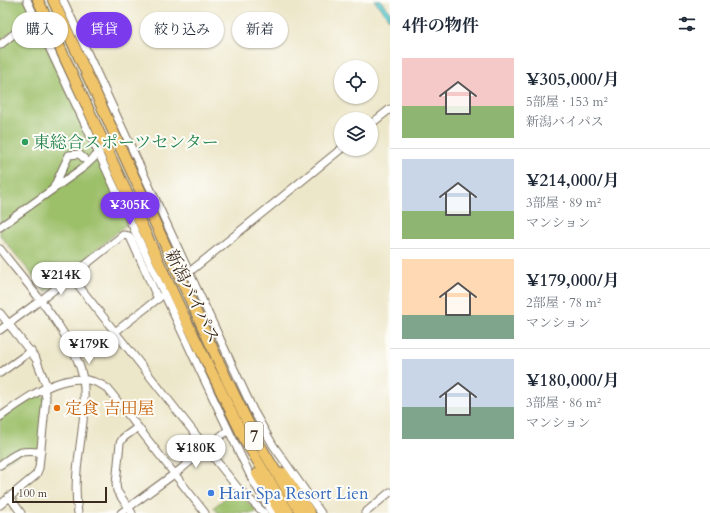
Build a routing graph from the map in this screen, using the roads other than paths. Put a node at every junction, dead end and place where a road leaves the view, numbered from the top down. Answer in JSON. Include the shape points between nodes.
{"nodes":[{"id":1,"x":28,"y":0,"type":"edge"},
{"id":2,"x":38,"y":0,"type":"edge"},
{"id":3,"x":53,"y":0,"type":"edge"},
{"id":4,"x":63,"y":0,"type":"edge"},
{"id":5,"x":33,"y":12,"type":"edge"},
{"id":6,"x":12,"y":35,"type":"edge"},
{"id":7,"x":0,"y":45,"type":"edge"},
{"id":8,"x":50,"y":48,"type":"edge"},
{"id":9,"x":390,"y":108,"type":"edge"},
{"id":10,"x":378,"y":118,"type":"edge"},
{"id":11,"x":99,"y":153,"type":"junction"},
{"id":12,"x":334,"y":155,"type":"edge"},
{"id":13,"x":88,"y":162,"type":"junction"},
{"id":14,"x":52,"y":190,"type":"junction"},
{"id":15,"x":0,"y":227,"type":"edge"},
{"id":16,"x":0,"y":249,"type":"edge"},
{"id":17,"x":188,"y":273,"type":"junction"},
{"id":18,"x":71,"y":276,"type":"junction"},
{"id":19,"x":165,"y":293,"type":"junction"},
{"id":20,"x":158,"y":299,"type":"junction"},
{"id":21,"x":40,"y":301,"type":"junction"},
{"id":22,"x":180,"y":308,"type":"junction"},
{"id":23,"x":0,"y":313,"type":"edge"},
{"id":24,"x":9,"y":324,"type":"junction"},
{"id":25,"x":0,"y":330,"type":"edge"},
{"id":26,"x":115,"y":332,"type":"junction"},
{"id":27,"x":31,"y":352,"type":"junction"},
{"id":28,"x":216,"y":354,"type":"junction"},
{"id":29,"x":0,"y":374,"type":"edge"},
{"id":30,"x":83,"y":379,"type":"junction"},
{"id":31,"x":45,"y":388,"type":"junction"},
{"id":32,"x":0,"y":417,"type":"edge"},
{"id":33,"x":138,"y":427,"type":"junction"},
{"id":34,"x":228,"y":430,"type":"junction"},
{"id":35,"x":206,"y":448,"type":"junction"},
{"id":36,"x":41,"y":452,"type":"junction"},
{"id":37,"x":0,"y":465,"type":"edge"},
{"id":38,"x":174,"y":474,"type":"junction"},
{"id":39,"x":390,"y":492,"type":"edge"},
{"id":40,"x":9,"y":496,"type":"junction"},
{"id":41,"x":0,"y":505,"type":"edge"},
{"id":42,"x":130,"y":511,"type":"edge"},
{"id":43,"x":21,"y":513,"type":"edge"},
{"id":44,"x":78,"y":513,"type":"edge"},
{"id":45,"x":122,"y":513,"type":"edge"},
{"id":46,"x":205,"y":513,"type":"edge"},
{"id":47,"x":264,"y":513,"type":"edge"},
{"id":48,"x":272,"y":513,"type":"edge"},
{"id":49,"x":281,"y":513,"type":"edge"},
{"id":50,"x":289,"y":513,"type":"edge"},
{"id":51,"x":300,"y":513,"type":"edge"},
{"id":52,"x":310,"y":513,"type":"edge"},
{"id":53,"x":321,"y":513,"type":"edge"},
{"id":54,"x":365,"y":513,"type":"edge"}],
"edges":[{"from":1,"to":5,"type":"street"},
{"from":2,"to":22,"type":"highway","name":"新潟バイパス","number":"7"},
{"from":3,"to":28,"type":"highway","name":"新潟バイパス","number":"7"},
{"from":4,"to":17,"type":"street"},
{"from":6,"to":7,"type":"street"},
{"from":8,"to":11,"type":"street"},
{"from":9,"to":10,"type":"street"},
{"from":11,"to":13,"type":"street"},
{"from":11,"to":19,"type":"street"},
{"from":12,"to":17,"type":"street"},
{"from":13,"to":14,"type":"street"},
{"from":13,"to":14,"type":"street","via":[[79,154],[69,155]]},
{"from":14,"to":15,"type":"street"},
{"from":16,"to":21,"type":"street"},
{"from":17,"to":53,"type":"street","via":[[273,445]]},
{"from":18,"to":20,"type":"street","via":[[120,236],[125,235],[131,238]]},
{"from":18,"to":21,"type":"street"},
{"from":18,"to":26,"type":"street"},
{"from":19,"to":20,"type":"street"},
{"from":19,"to":34,"type":"street"},
{"from":20,"to":26,"type":"street"},
{"from":21,"to":24,"type":"street"},
{"from":21,"to":30,"type":"street","via":[[69,342]]},
{"from":22,"to":49,"type":"highway","via":[[184,324],[239,441]]},
{"from":22,"to":50,"type":"highway","name":"新潟バイパス","number":"7","via":[[246,442]]},
{"from":23,"to":24,"type":"street"},
{"from":24,"to":25,"type":"street"},
{"from":24,"to":27,"type":"street"},
{"from":26,"to":35,"type":"street"},
{"from":27,"to":29,"type":"street"},
{"from":27,"to":31,"type":"street","via":[[36,358]]},
{"from":28,"to":51,"type":"highway","name":"新潟バイパス","number":"7","via":[[254,437]]},
{"from":28,"to":52,"type":"highway","via":[[258,432]]},
{"from":30,"to":31,"type":"street","via":[[56,383]]},
{"from":30,"to":33,"type":"street","via":[[108,388]]},
{"from":30,"to":44,"type":"street","via":[[84,411],[76,484]]},
{"from":31,"to":32,"type":"street","via":[[33,393]]},
{"from":31,"to":36,"type":"street"},
{"from":33,"to":38,"type":"street"},
{"from":33,"to":42,"type":"street","via":[[120,443],[116,484],[117,491]]},
{"from":34,"to":35,"type":"street"},
{"from":34,"to":48,"type":"street"},
{"from":35,"to":38,"type":"street"},
{"from":35,"to":47,"type":"street","via":[[241,492]]},
{"from":36,"to":37,"type":"street","via":[[24,450]]},
{"from":36,"to":40,"type":"street","via":[[36,475]]},
{"from":38,"to":42,"type":"street"},
{"from":38,"to":46,"type":"street"},
{"from":39,"to":54,"type":"street"},
{"from":40,"to":41,"type":"street"},
{"from":40,"to":43,"type":"street"},
{"from":42,"to":45,"type":"street"}]}
